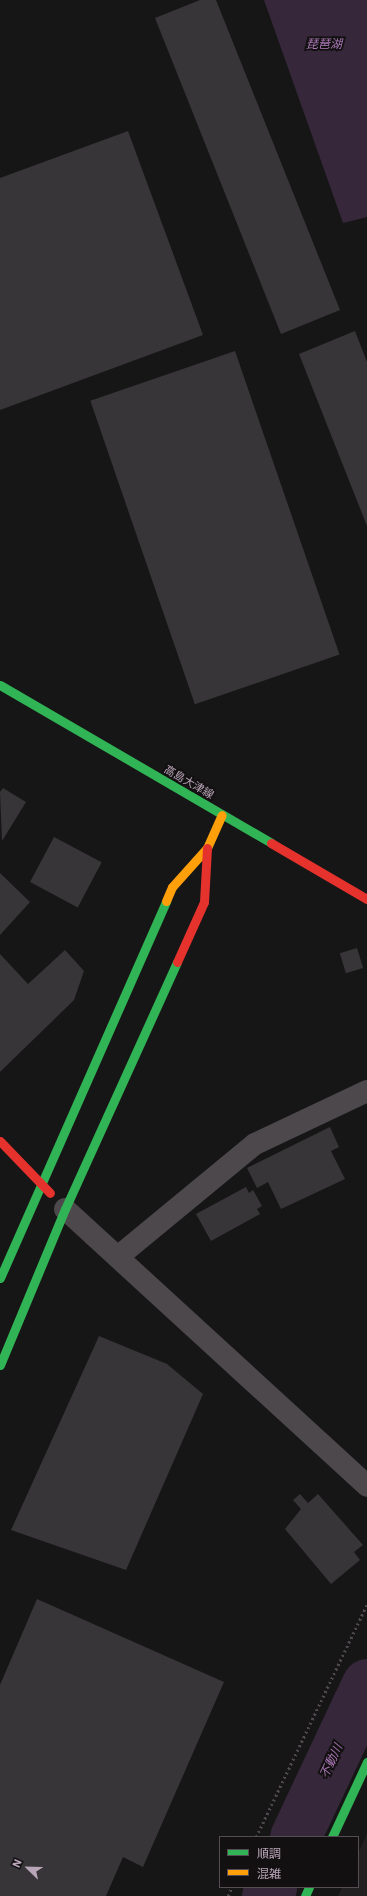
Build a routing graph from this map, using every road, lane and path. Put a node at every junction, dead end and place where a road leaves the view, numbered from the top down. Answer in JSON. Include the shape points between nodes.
{"nodes":[{"id":1,"x":0,"y":685,"type":"edge"},
{"id":2,"x":222,"y":816,"type":"junction"},
{"id":3,"x":206,"y":848,"type":"junction"},
{"id":4,"x":367,"y":899,"type":"edge"},
{"id":5,"x":367,"y":1091,"type":"edge"},
{"id":6,"x":0,"y":1141,"type":"edge"},
{"id":7,"x":41,"y":1184,"type":"junction"},
{"id":8,"x":65,"y":1209,"type":"junction"},
{"id":9,"x":119,"y":1256,"type":"junction"},
{"id":10,"x":0,"y":1278,"type":"edge"},
{"id":11,"x":0,"y":1365,"type":"edge"},
{"id":12,"x":367,"y":1486,"type":"edge"},
{"id":13,"x":367,"y":1604,"type":"edge"},
{"id":14,"x":367,"y":1762,"type":"edge"},
{"id":15,"x":256,"y":1836,"type":"edge"},
{"id":16,"x":332,"y":1836,"type":"edge"}],
"edges":[{"from":1,"to":2,"type":"street","name":"高島大津線"},
{"from":2,"to":3,"type":"street"},
{"from":2,"to":4,"type":"street","name":"高島大津線"},
{"from":3,"to":7,"type":"street","via":[[172,887]]},
{"from":3,"to":8,"type":"street","via":[[204,902]]},
{"from":5,"to":9,"type":"street","via":[[255,1144]]},
{"from":6,"to":7,"type":"street"},
{"from":7,"to":8,"type":"street"},
{"from":7,"to":10,"type":"street"},
{"from":8,"to":9,"type":"street"},
{"from":8,"to":11,"type":"street"},
{"from":9,"to":12,"type":"street"},
{"from":13,"to":15,"type":"path"},
{"from":14,"to":16,"type":"street"}]}
